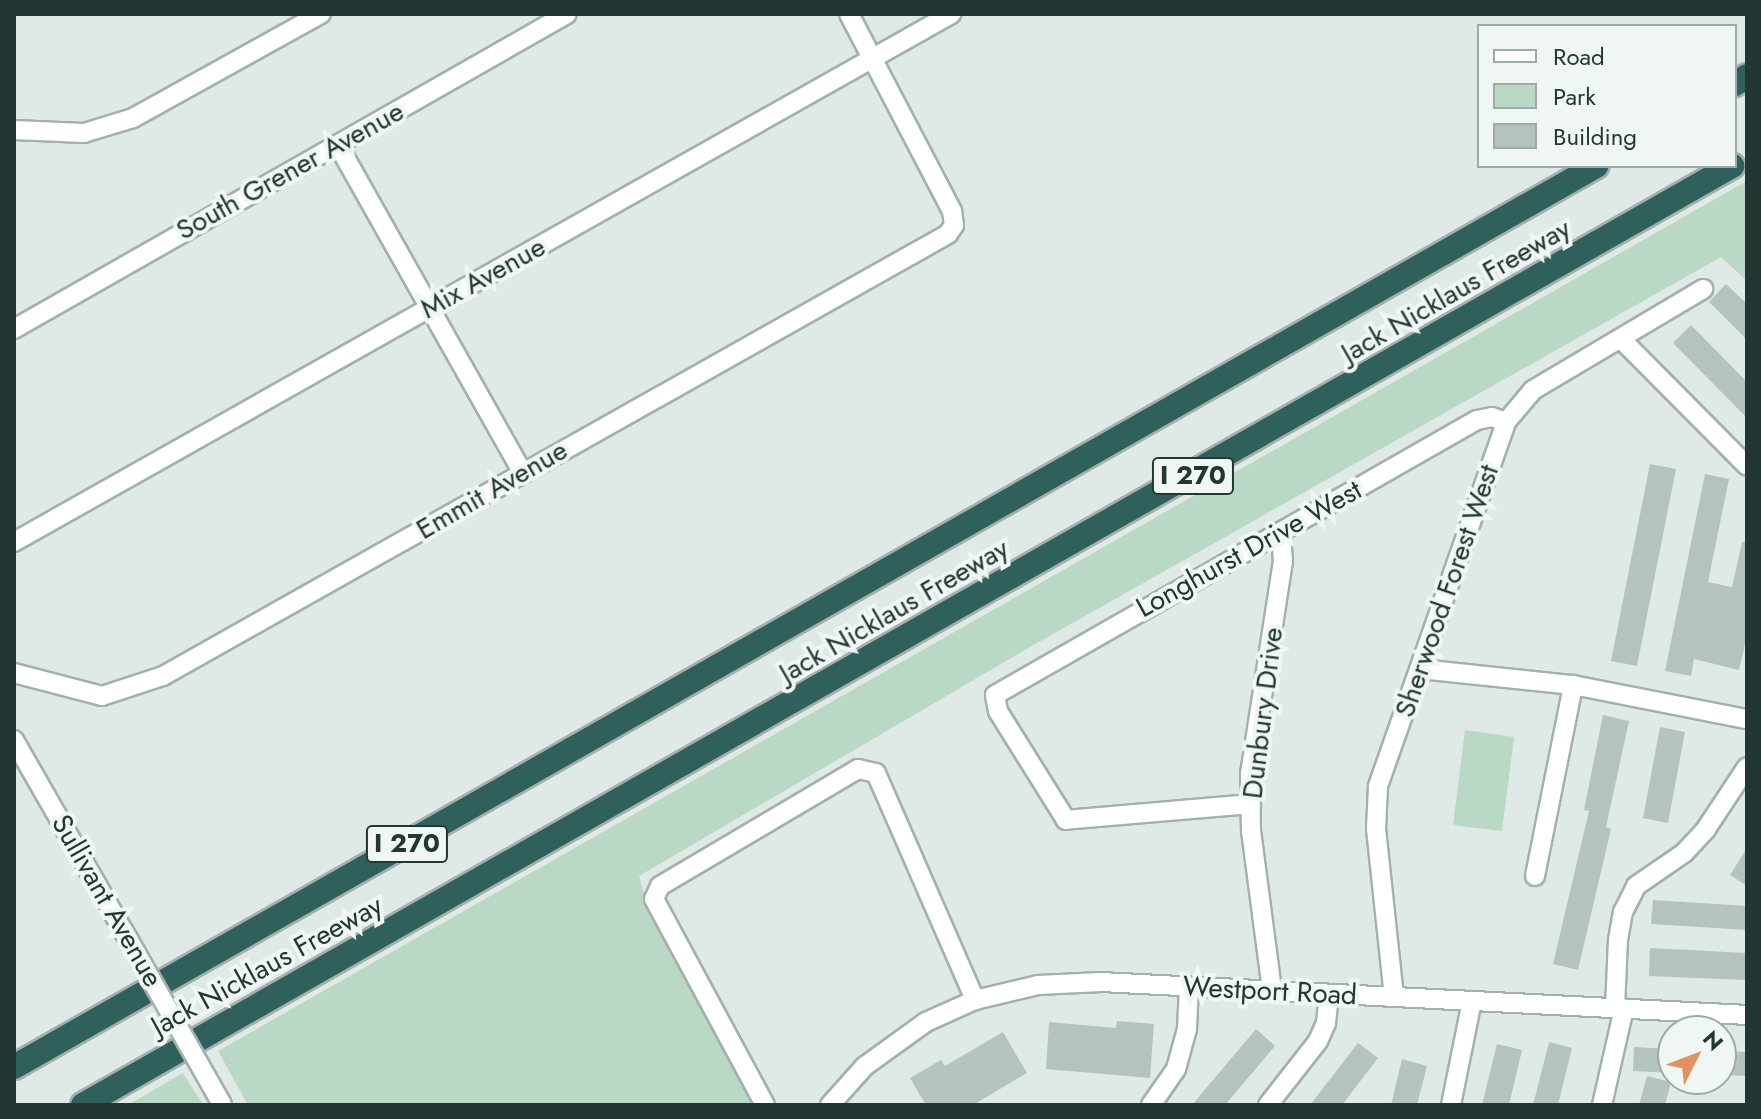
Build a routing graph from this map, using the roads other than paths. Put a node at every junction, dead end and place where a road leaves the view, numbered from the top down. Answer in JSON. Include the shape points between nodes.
{"nodes":[{"id":1,"x":321,"y":14,"type":"edge"},
{"id":2,"x":567,"y":14,"type":"edge"},
{"id":3,"x":849,"y":14,"type":"edge"},
{"id":4,"x":951,"y":14,"type":"edge"},
{"id":5,"x":874,"y":58,"type":"junction"},
{"id":6,"x":14,"y":130,"type":"edge"},
{"id":7,"x":338,"y":145,"type":"junction"},
{"id":8,"x":1592,"y":168,"type":"edge"},
{"id":9,"x":1728,"y":168,"type":"edge"},
{"id":10,"x":1703,"y":289,"type":"dead end"},
{"id":11,"x":431,"y":306,"type":"junction"},
{"id":12,"x":14,"y":329,"type":"edge"},
{"id":13,"x":1622,"y":340,"type":"junction"},
{"id":14,"x":1506,"y":422,"type":"junction"},
{"id":15,"x":1747,"y":466,"type":"edge"},
{"id":16,"x":523,"y":473,"type":"junction"},
{"id":17,"x":1281,"y":532,"type":"junction"},
{"id":18,"x":14,"y":542,"type":"edge"},
{"id":19,"x":1420,"y":669,"type":"junction"},
{"id":20,"x":14,"y":673,"type":"edge"},
{"id":21,"x":1573,"y":685,"type":"junction"},
{"id":22,"x":1747,"y":719,"type":"edge"},
{"id":23,"x":14,"y":740,"type":"edge"},
{"id":24,"x":1747,"y":767,"type":"edge"},
{"id":25,"x":1251,"y":804,"type":"junction"},
{"id":26,"x":1535,"y":876,"type":"dead end"},
{"id":27,"x":1189,"y":987,"type":"junction"},
{"id":28,"x":1272,"y":990,"type":"junction"},
{"id":29,"x":1329,"y":994,"type":"junction"},
{"id":30,"x":1394,"y":997,"type":"junction"},
{"id":31,"x":975,"y":1000,"type":"junction"},
{"id":32,"x":1472,"y":1001,"type":"junction"},
{"id":33,"x":1619,"y":1008,"type":"junction"},
{"id":34,"x":1747,"y":1015,"type":"edge"},
{"id":35,"x":14,"y":1067,"type":"edge"},
{"id":36,"x":83,"y":1105,"type":"edge"},
{"id":37,"x":222,"y":1105,"type":"edge"},
{"id":38,"x":765,"y":1105,"type":"edge"},
{"id":39,"x":830,"y":1105,"type":"edge"},
{"id":40,"x":1151,"y":1105,"type":"edge"},
{"id":41,"x":1268,"y":1105,"type":"edge"},
{"id":42,"x":1451,"y":1105,"type":"edge"},
{"id":43,"x":1602,"y":1105,"type":"edge"}],
"edges":[{"from":1,"to":6,"type":"street","via":[[133,118],[84,133]]},
{"from":2,"to":7,"type":"street","name":"South Grener Avenue"},
{"from":3,"to":5,"type":"street"},
{"from":4,"to":5,"type":"street","name":"Mix Avenue"},
{"from":5,"to":11,"type":"street","name":"Mix Avenue"},
{"from":5,"to":16,"type":"street","name":"Emmit Avenue","via":[[952,211],[954,225],[939,241]]},
{"from":7,"to":11,"type":"street"},
{"from":7,"to":12,"type":"street","name":"South Grener Avenue"},
{"from":8,"to":35,"type":"highway","name":"Jack Nicklaus Freeway","number":"I 270"},
{"from":9,"to":36,"type":"highway","name":"Jack Nicklaus Freeway","number":"I 270"},
{"from":10,"to":13,"type":"street","name":"Sherwood Forest West"},
{"from":11,"to":16,"type":"street"},
{"from":11,"to":18,"type":"street","name":"Mix Avenue"},
{"from":13,"to":14,"type":"street","name":"Sherwood Forest West","via":[[1533,390]]},
{"from":13,"to":15,"type":"street"},
{"from":14,"to":17,"type":"street","name":"Longhurst Drive West","via":[[1492,417],[1477,420]]},
{"from":14,"to":19,"type":"street","name":"Sherwood Forest West"},
{"from":16,"to":20,"type":"street","name":"Emmit Avenue","via":[[134,689],[102,696]]},
{"from":17,"to":25,"type":"street","name":"Dunbury Drive","via":[[1283,562],[1250,774]]},
{"from":17,"to":25,"type":"street","name":"Longhurst Drive West","via":[[995,695],[998,711],[1066,820]]},
{"from":19,"to":21,"type":"street"},
{"from":19,"to":30,"type":"street","name":"Sherwood Forest West","via":[[1378,786],[1376,829]]},
{"from":21,"to":22,"type":"street"},
{"from":21,"to":26,"type":"street"},
{"from":23,"to":37,"type":"street","name":"Sullivant Avenue","bridge":true},
{"from":24,"to":33,"type":"street","via":[[1699,837],[1636,886],[1620,926]]},
{"from":25,"to":28,"type":"street","name":"Dunbury Drive"},
{"from":27,"to":28,"type":"street","name":"Westport Road"},
{"from":27,"to":31,"type":"street","name":"Westport Road","via":[[1069,982]]},
{"from":27,"to":40,"type":"street","via":[[1178,1061]]},
{"from":28,"to":29,"type":"street","name":"Westport Road"},
{"from":29,"to":30,"type":"street","name":"Westport Road"},
{"from":29,"to":41,"type":"street","via":[[1318,1041]]},
{"from":30,"to":32,"type":"street","name":"Westport Road"},
{"from":31,"to":38,"type":"street","via":[[870,768],[858,769],[660,886],[654,899]]},
{"from":31,"to":39,"type":"street","name":"Westport Road","via":[[893,1043]]},
{"from":32,"to":33,"type":"street","name":"Westport Road"},
{"from":32,"to":42,"type":"street"},
{"from":33,"to":34,"type":"street","name":"Westport Road"},
{"from":33,"to":43,"type":"street"}]}
